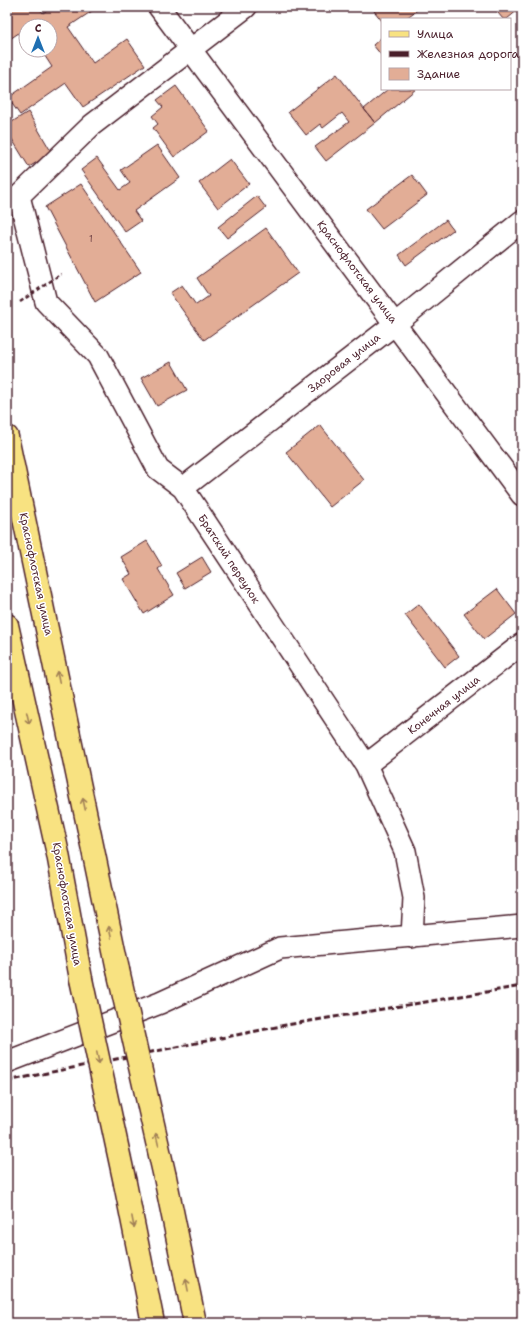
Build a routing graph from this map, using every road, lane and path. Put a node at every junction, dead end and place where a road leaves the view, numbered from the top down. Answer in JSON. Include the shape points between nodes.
{"nodes":[{"id":1,"x":159,"y":7,"type":"edge"},
{"id":2,"x":246,"y":7,"type":"edge"},
{"id":3,"x":191,"y":49,"type":"junction"},
{"id":4,"x":522,"y":221,"type":"edge"},
{"id":5,"x":61,"y":274,"type":"dead end"},
{"id":6,"x":20,"y":302,"type":"dead end"},
{"id":7,"x":395,"y":324,"type":"junction"},
{"id":8,"x":7,"y":436,"type":"edge"},
{"id":9,"x":183,"y":488,"type":"junction"},
{"id":10,"x":522,"y":495,"type":"edge"},
{"id":11,"x":7,"y":625,"type":"edge"},
{"id":12,"x":522,"y":644,"type":"edge"},
{"id":13,"x":366,"y":765,"type":"junction"},
{"id":14,"x":522,"y":926,"type":"edge"},
{"id":15,"x":412,"y":936,"type":"junction"},
{"id":16,"x":7,"y":1062,"type":"edge"},
{"id":17,"x":153,"y":1323,"type":"edge"},
{"id":18,"x":195,"y":1323,"type":"edge"}],
"edges":[{"from":1,"to":3,"type":"street","name":"Краснофлотская улица"},
{"from":2,"to":3,"type":"street"},
{"from":3,"to":7,"type":"street","name":"Краснофлотская улица"},
{"from":3,"to":9,"type":"street","name":"Братский переулок","via":[[92,125],[19,196],[46,302],[98,356],[158,469]]},
{"from":4,"to":7,"type":"street","name":"Здоровая улица"},
{"from":5,"to":6,"type":"path","bridge":true},
{"from":7,"to":9,"type":"street","name":"Здоровая улица"},
{"from":7,"to":10,"type":"street","name":"Краснофлотская улица"},
{"from":18,"to":8,"type":"main road","name":"Краснофлотская улица","one_way":true,"bridge":true,"via":[[118,970]]},
{"from":9,"to":13,"type":"street","name":"Братский переулок"},
{"from":11,"to":17,"type":"main road","name":"Краснофлотская улица","one_way":true,"bridge":true,"via":[[58,854],[80,979]]},
{"from":12,"to":13,"type":"street","name":"Конечная улица"},
{"from":13,"to":15,"type":"street","name":"Братский переулок","via":[[405,851],[414,898]]},
{"from":14,"to":15,"type":"street"},
{"from":15,"to":16,"type":"street","via":[[280,948],[160,1003]]}]}
